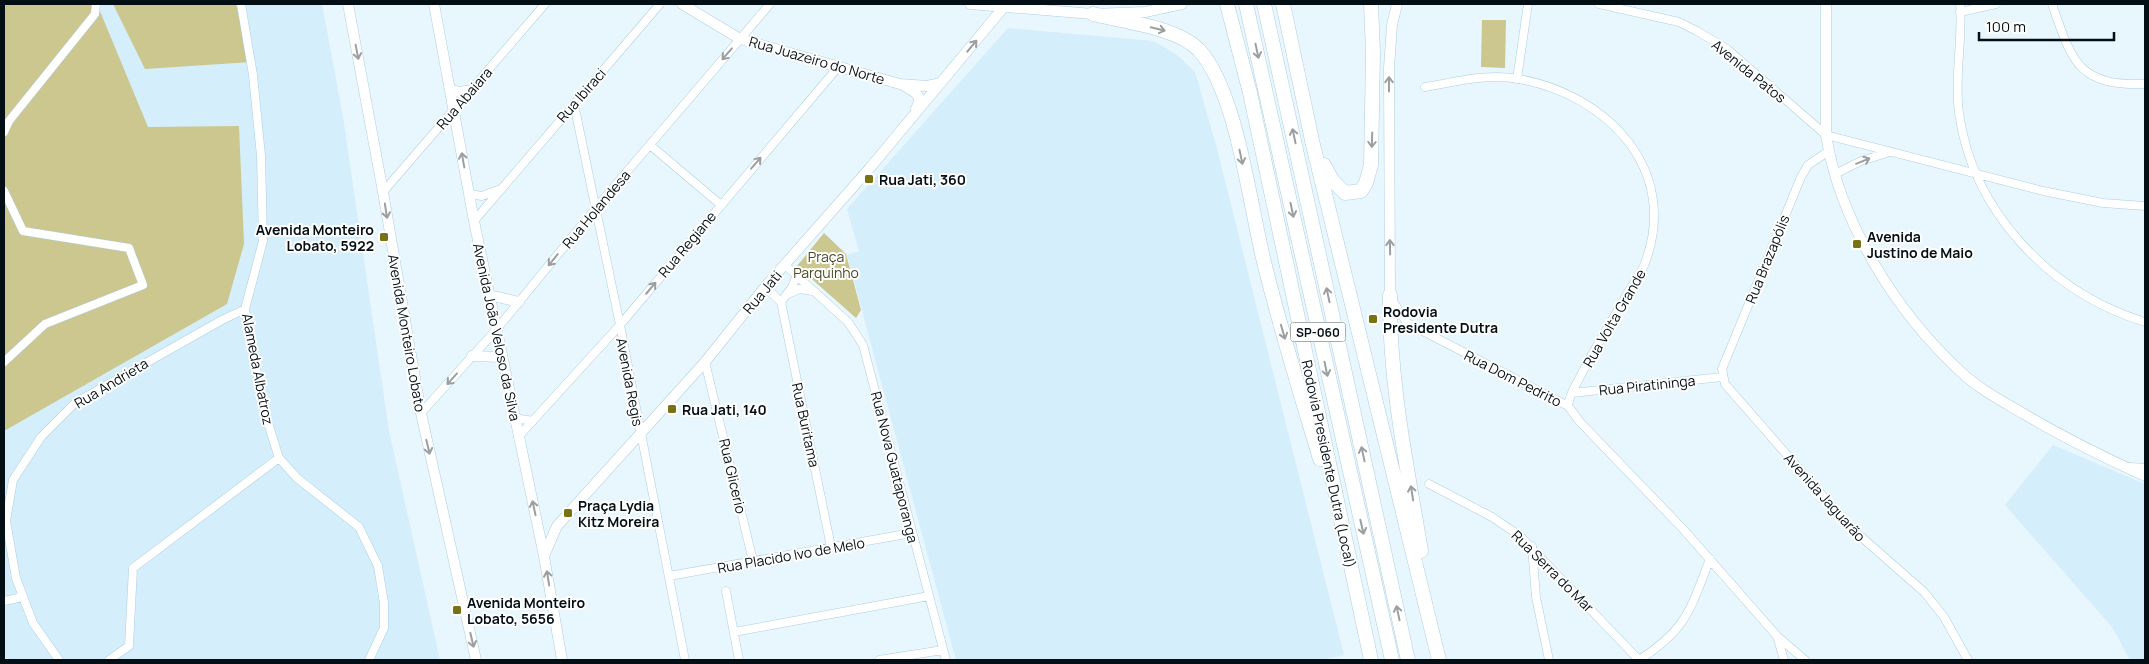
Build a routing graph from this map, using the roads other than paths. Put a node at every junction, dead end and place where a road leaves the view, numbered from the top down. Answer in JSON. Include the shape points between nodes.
{"nodes":[{"id":1,"x":96,"y":4,"type":"edge"},
{"id":2,"x":241,"y":4,"type":"edge"},
{"id":3,"x":348,"y":4,"type":"edge"},
{"id":4,"x":545,"y":4,"type":"edge"},
{"id":5,"x":660,"y":4,"type":"edge"},
{"id":6,"x":682,"y":4,"type":"edge"},
{"id":7,"x":770,"y":4,"type":"edge"},
{"id":8,"x":970,"y":4,"type":"edge"},
{"id":9,"x":1182,"y":4,"type":"edge"},
{"id":10,"x":1227,"y":4,"type":"edge"},
{"id":11,"x":1246,"y":4,"type":"edge"},
{"id":12,"x":1264,"y":4,"type":"edge"},
{"id":13,"x":1283,"y":4,"type":"edge"},
{"id":14,"x":1371,"y":4,"type":"edge"},
{"id":15,"x":1397,"y":4,"type":"edge"},
{"id":16,"x":1528,"y":4,"type":"edge"},
{"id":17,"x":1599,"y":4,"type":"edge"},
{"id":18,"x":1826,"y":4,"type":"edge"},
{"id":19,"x":1996,"y":4,"type":"edge"},
{"id":20,"x":2052,"y":4,"type":"edge"},
{"id":21,"x":436,"y":5,"type":"edge"},
{"id":22,"x":1003,"y":8,"type":"junction"},
{"id":23,"x":1960,"y":8,"type":"edge"},
{"id":24,"x":1093,"y":14,"type":"junction"},
{"id":25,"x":740,"y":39,"type":"junction"},
{"id":26,"x":839,"y":66,"type":"junction"},
{"id":27,"x":1518,"y":78,"type":"junction"},
{"id":28,"x":941,"y":83,"type":"junction"},
{"id":29,"x":900,"y":84,"type":"junction"},
{"id":30,"x":2145,"y":84,"type":"edge"},
{"id":31,"x":1425,"y":87,"type":"dead end"},
{"id":32,"x":450,"y":90,"type":"junction"},
{"id":33,"x":472,"y":90,"type":"junction"},
{"id":34,"x":574,"y":104,"type":"junction"},
{"id":35,"x":454,"y":110,"type":"junction"},
{"id":36,"x":915,"y":114,"type":"junction"},
{"id":37,"x":4,"y":132,"type":"edge"},
{"id":38,"x":1826,"y":135,"type":"junction"},
{"id":39,"x":650,"y":145,"type":"junction"},
{"id":40,"x":1313,"y":145,"type":"junction"},
{"id":41,"x":1829,"y":152,"type":"junction"},
{"id":42,"x":1892,"y":152,"type":"junction"},
{"id":43,"x":1835,"y":174,"type":"junction"},
{"id":44,"x":1976,"y":174,"type":"junction"},
{"id":45,"x":502,"y":187,"type":"junction"},
{"id":46,"x":4,"y":191,"type":"edge"},
{"id":47,"x":383,"y":192,"type":"junction"},
{"id":48,"x":469,"y":194,"type":"junction"},
{"id":49,"x":721,"y":204,"type":"junction"},
{"id":50,"x":2145,"y":206,"type":"edge"},
{"id":51,"x":595,"y":209,"type":"junction"},
{"id":52,"x":474,"y":221,"type":"junction"},
{"id":53,"x":785,"y":265,"type":"junction"},
{"id":54,"x":797,"y":275,"type":"junction"},
{"id":55,"x":765,"y":287,"type":"junction"},
{"id":56,"x":815,"y":291,"type":"junction"},
{"id":57,"x":489,"y":295,"type":"junction"},
{"id":58,"x":787,"y":295,"type":"junction"},
{"id":59,"x":1390,"y":295,"type":"junction"},
{"id":60,"x":519,"y":302,"type":"junction"},
{"id":61,"x":781,"y":302,"type":"junction"},
{"id":62,"x":245,"y":309,"type":"junction"},
{"id":63,"x":2145,"y":322,"type":"edge"},
{"id":64,"x":620,"y":325,"type":"junction"},
{"id":65,"x":496,"y":330,"type":"junction"},
{"id":66,"x":472,"y":356,"type":"junction"},
{"id":67,"x":502,"y":357,"type":"junction"},
{"id":68,"x":4,"y":362,"type":"edge"},
{"id":69,"x":706,"y":362,"type":"junction"},
{"id":70,"x":1722,"y":377,"type":"junction"},
{"id":71,"x":1572,"y":393,"type":"junction"},
{"id":72,"x":1568,"y":406,"type":"junction"},
{"id":73,"x":420,"y":413,"type":"junction"},
{"id":74,"x":514,"y":418,"type":"junction"},
{"id":75,"x":533,"y":421,"type":"junction"},
{"id":76,"x":640,"y":434,"type":"junction"},
{"id":77,"x":518,"y":438,"type":"junction"},
{"id":78,"x":279,"y":458,"type":"junction"},
{"id":79,"x":2125,"y":467,"type":"junction"},
{"id":80,"x":2145,"y":468,"type":"edge"},
{"id":81,"x":2145,"y":476,"type":"edge"},
{"id":82,"x":1429,"y":484,"type":"dead end"},
{"id":83,"x":1336,"y":497,"type":"junction"},
{"id":84,"x":557,"y":526,"type":"junction"},
{"id":85,"x":538,"y":529,"type":"junction"},
{"id":86,"x":912,"y":534,"type":"junction"},
{"id":87,"x":1532,"y":546,"type":"junction"},
{"id":88,"x":831,"y":547,"type":"junction"},
{"id":89,"x":544,"y":556,"type":"junction"},
{"id":90,"x":1710,"y":559,"type":"junction"},
{"id":91,"x":753,"y":561,"type":"junction"},
{"id":92,"x":669,"y":576,"type":"junction"},
{"id":93,"x":726,"y":591,"type":"dead end"},
{"id":94,"x":930,"y":596,"type":"junction"},
{"id":95,"x":23,"y":597,"type":"junction"},
{"id":96,"x":4,"y":601,"type":"edge"},
{"id":97,"x":734,"y":632,"type":"junction"},
{"id":98,"x":1777,"y":636,"type":"junction"},
{"id":99,"x":1435,"y":645,"type":"junction"},
{"id":100,"x":943,"y":650,"type":"junction"},
{"id":101,"x":59,"y":660,"type":"edge"},
{"id":102,"x":109,"y":660,"type":"edge"},
{"id":103,"x":369,"y":660,"type":"edge"},
{"id":104,"x":476,"y":660,"type":"edge"},
{"id":105,"x":562,"y":660,"type":"edge"},
{"id":106,"x":684,"y":660,"type":"edge"},
{"id":107,"x":739,"y":660,"type":"edge"},
{"id":108,"x":879,"y":660,"type":"edge"},
{"id":109,"x":946,"y":660,"type":"edge"},
{"id":110,"x":1371,"y":660,"type":"edge"},
{"id":111,"x":1392,"y":660,"type":"edge"},
{"id":112,"x":1408,"y":660,"type":"edge"},
{"id":113,"x":1439,"y":660,"type":"edge"},
{"id":114,"x":1549,"y":660,"type":"edge"},
{"id":115,"x":1639,"y":660,"type":"edge"},
{"id":116,"x":1784,"y":660,"type":"edge"},
{"id":117,"x":1804,"y":660,"type":"edge"},
{"id":118,"x":1968,"y":660,"type":"edge"}],
"edges":[{"from":1,"to":37,"type":"street","via":[[95,14],[9,121]]},
{"from":2,"to":62,"type":"street","name":"Alameda Albatroz","via":[[253,74],[261,156],[263,241]]},
{"from":3,"to":47,"type":"street","name":"Avenida Monteiro Lobato","one_way":true},
{"from":4,"to":33,"type":"street","name":"Rua Abaiara"},
{"from":5,"to":34,"type":"street","name":"Rua Ibiraci"},
{"from":6,"to":25,"type":"street","name":"Rua Juazeiro do Norte"},
{"from":7,"to":25,"type":"street","name":"Rua Holandesa"},
{"from":8,"to":22,"type":"street"},
{"from":9,"to":24,"type":"street","via":[[1145,12]]},
{"from":10,"to":83,"type":"highway","name":"Rodovia Presidente Dutra (Local)","number":"SP-060","via":[[1250,93]]},
{"from":11,"to":111,"type":"highway","number":"SP-060","one_way":true},
{"from":112,"to":12,"type":"highway","number":"SP-060","one_way":true},
{"from":13,"to":40,"type":"highway","number":"SP-060"},
{"from":14,"to":40,"type":"highway","one_way":true,"via":[[1371,165],[1361,191],[1345,193],[1338,189]]},
{"from":59,"to":15,"type":"street","one_way":true,"via":[[1389,68]]},
{"from":16,"to":27,"type":"street"},
{"from":17,"to":38,"type":"street","name":"Avenida Patos","via":[[1679,22],[1697,31],[1727,49]]},
{"from":18,"to":38,"type":"street"},
{"from":19,"to":23,"type":"street"},
{"from":20,"to":30,"type":"street","via":[[2068,49],[2087,74],[2105,80]]},
{"from":21,"to":32,"type":"street","name":"Avenida João Veloso da Silva"},
{"from":22,"to":24,"type":"street"},
{"from":28,"to":22,"type":"street","name":"Rua Jati","one_way":true},
{"from":23,"to":44,"type":"street","via":[[1959,112],[1965,148]]},
{"from":24,"to":83,"type":"highway","one_way":true,"via":[[1171,33],[1199,50],[1210,66],[1225,97],[1277,312],[1329,490]]},
{"from":25,"to":26,"type":"street","name":"Rua Juazeiro do Norte"},
{"from":25,"to":39,"type":"street","name":"Rua Holandesa","one_way":true},
{"from":26,"to":29,"type":"street","name":"Rua Juazeiro do Norte"},
{"from":49,"to":26,"type":"street","name":"Rua Regiane","one_way":true},
{"from":27,"to":31,"type":"street","name":"Rua Volta Grande","via":[[1479,78]]},
{"from":27,"to":71,"type":"street","name":"Rua Volta Grande","via":[[1558,91],[1607,119],[1633,145],[1648,176],[1655,206],[1653,236],[1644,264]]},
{"from":28,"to":29,"type":"street","name":"Rua Juazeiro do Norte","via":[[926,86]]},
{"from":28,"to":36,"type":"street","name":"Rua Jati"},
{"from":29,"to":36,"type":"street","name":"Rua Juazeiro do Norte","via":[[916,93],[920,100]]},
{"from":32,"to":33,"type":"street"},
{"from":32,"to":35,"type":"street","name":"Avenida João Veloso da Silva"},
{"from":33,"to":35,"type":"street","name":"Rua Abaiara"},
{"from":34,"to":45,"type":"street","name":"Rua Ibiraci"},
{"from":34,"to":51,"type":"street","name":"Avenida Regis"},
{"from":35,"to":47,"type":"street","name":"Rua Abaiara"},
{"from":48,"to":35,"type":"street","name":"Avenida João Veloso da Silva","one_way":true},
{"from":36,"to":53,"type":"street","name":"Rua Jati"},
{"from":38,"to":41,"type":"street"},
{"from":38,"to":42,"type":"street","name":"Avenida Patos"},
{"from":39,"to":49,"type":"street"},
{"from":39,"to":51,"type":"street","name":"Rua Holandesa"},
{"from":40,"to":99,"type":"highway","number":"SP-060"},
{"from":41,"to":43,"type":"street"},
{"from":41,"to":70,"type":"street","name":"Rua Brazapólis","via":[[1808,165],[1801,177],[1722,370]]},
{"from":43,"to":42,"type":"street","one_way":true,"via":[[1861,161]]},
{"from":42,"to":44,"type":"street","name":"Avenida Patos"},
{"from":43,"to":79,"type":"street","via":[[1859,236],[1886,283],[1919,328],[1961,372],[1993,396]]},
{"from":44,"to":50,"type":"street","name":"Avenida Patos","via":[[2103,203]]},
{"from":44,"to":63,"type":"street","via":[[2010,232],[2044,268],[2082,294],[2120,314]]},
{"from":45,"to":48,"type":"street","name":"Rua Ibiraci","via":[[482,196]]},
{"from":45,"to":52,"type":"street","name":"Rua Ibiraci"},
{"from":46,"to":68,"type":"street","via":[[23,231],[129,248],[143,285],[45,324]]},
{"from":47,"to":73,"type":"street","name":"Avenida Monteiro Lobato","one_way":true},
{"from":48,"to":52,"type":"street","name":"Avenida João Veloso da Silva"},
{"from":64,"to":49,"type":"street","name":"Rua Regiane","one_way":true},
{"from":51,"to":60,"type":"street","name":"Rua Holandesa","one_way":true},
{"from":51,"to":64,"type":"street","name":"Avenida Regis"},
{"from":52,"to":57,"type":"street","name":"Avenida João Veloso da Silva"},
{"from":53,"to":54,"type":"street","name":"Rua Nova Guataporanga"},
{"from":53,"to":55,"type":"street","name":"Rua Jati"},
{"from":54,"to":56,"type":"street","name":"Rua Nova Guataporanga"},
{"from":54,"to":58,"type":"street"},
{"from":55,"to":61,"type":"street"},
{"from":55,"to":69,"type":"street","name":"Rua Jati"},
{"from":56,"to":58,"type":"street","via":[[800,289]]},
{"from":56,"to":86,"type":"street","name":"Rua Nova Guataporanga","via":[[848,322],[863,345]]},
{"from":57,"to":60,"type":"street"},
{"from":57,"to":65,"type":"street","name":"Avenida João Veloso da Silva"},
{"from":58,"to":61,"type":"street"},
{"from":59,"to":72,"type":"street","name":"Rua Dom Pedrito","via":[[1406,322]]},
{"from":99,"to":59,"type":"highway","one_way":true,"via":[[1397,403],[1390,341]]},
{"from":60,"to":65,"type":"street","name":"Rua Holandesa"},
{"from":61,"to":88,"type":"street","name":"Rua Buritama"},
{"from":62,"to":78,"type":"street","name":"Alameda Albatroz","via":[[264,410]]},
{"from":62,"to":95,"type":"street","name":"Rua Andrieta","via":[[75,403],[41,436],[12,480],[6,521],[16,578]]},
{"from":64,"to":75,"type":"street","name":"Rua Regiane"},
{"from":64,"to":76,"type":"street","name":"Avenida Regis"},
{"from":65,"to":66,"type":"street","name":"Rua Holandesa"},
{"from":65,"to":67,"type":"street","name":"Avenida João Veloso da Silva"},
{"from":66,"to":67,"type":"street"},
{"from":66,"to":73,"type":"street","name":"Rua Holandesa","one_way":true},
{"from":67,"to":74,"type":"street","name":"Avenida João Veloso da Silva"},
{"from":69,"to":76,"type":"street","name":"Rua Jati"},
{"from":69,"to":91,"type":"street","name":"Rua Glicerio"},
{"from":70,"to":71,"type":"street","name":"Rua Piratininga"},
{"from":70,"to":118,"type":"street","name":"Avenida Jaguarão","via":[[1850,527],[1924,592],[1944,617]]},
{"from":71,"to":72,"type":"street","name":"Rua Volta Grande"},
{"from":72,"to":90,"type":"street","name":"Rua Dom Pedrito"},
{"from":73,"to":104,"type":"street","name":"Avenida Monteiro Lobato","one_way":true},
{"from":74,"to":75,"type":"street"},
{"from":74,"to":77,"type":"street","name":"Avenida João Veloso da Silva"},
{"from":75,"to":77,"type":"street","name":"Rua Regiane"},
{"from":76,"to":84,"type":"street","name":"Rua Jati"},
{"from":76,"to":92,"type":"street","name":"Avenida Regis"},
{"from":85,"to":77,"type":"street","name":"Avenida João Veloso da Silva","one_way":true},
{"from":78,"to":102,"type":"street","via":[[133,568],[129,646]]},
{"from":78,"to":103,"type":"street","name":"Alameda Albatroz","via":[[297,478],[360,527],[378,566],[384,628]]},
{"from":79,"to":80,"type":"street"},
{"from":79,"to":81,"type":"street"},
{"from":82,"to":87,"type":"street","name":"Rua Serra do Mar","via":[[1508,527]]},
{"from":83,"to":110,"type":"highway","name":"Rodovia Presidente Dutra (Local)","number":"SP-060"},
{"from":84,"to":85,"type":"street"},
{"from":84,"to":89,"type":"street","name":"Rua Jati"},
{"from":85,"to":89,"type":"street","name":"Avenida João Veloso da Silva"},
{"from":86,"to":88,"type":"street","name":"Rua Placido Ivo de Melo"},
{"from":86,"to":94,"type":"street","name":"Rua Nova Guataporanga"},
{"from":87,"to":114,"type":"street","via":[[1536,597]]},
{"from":87,"to":115,"type":"street","name":"Rua Serra do Mar"},
{"from":88,"to":91,"type":"street","name":"Rua Placido Ivo de Melo"},
{"from":105,"to":89,"type":"street","name":"Avenida João Veloso da Silva","one_way":true},
{"from":90,"to":98,"type":"street","name":"Rua Dom Pedrito"},
{"from":90,"to":115,"type":"street","via":[[1680,626]]},
{"from":91,"to":92,"type":"street","name":"Rua Placido Ivo de Melo"},
{"from":92,"to":106,"type":"street","name":"Avenida Regis"},
{"from":93,"to":97,"type":"street"},
{"from":94,"to":97,"type":"street"},
{"from":94,"to":100,"type":"street","name":"Rua Nova Guataporanga"},
{"from":95,"to":96,"type":"street"},
{"from":95,"to":101,"type":"street","name":"Rua Andrieta","via":[[33,623]]},
{"from":97,"to":107,"type":"street"},
{"from":98,"to":116,"type":"street"},
{"from":98,"to":117,"type":"street","name":"Rua Dom Pedrito"},
{"from":99,"to":113,"type":"highway","number":"SP-060"},
{"from":100,"to":108,"type":"street"},
{"from":100,"to":109,"type":"street","name":"Rua Nova Guataporanga"}]}
